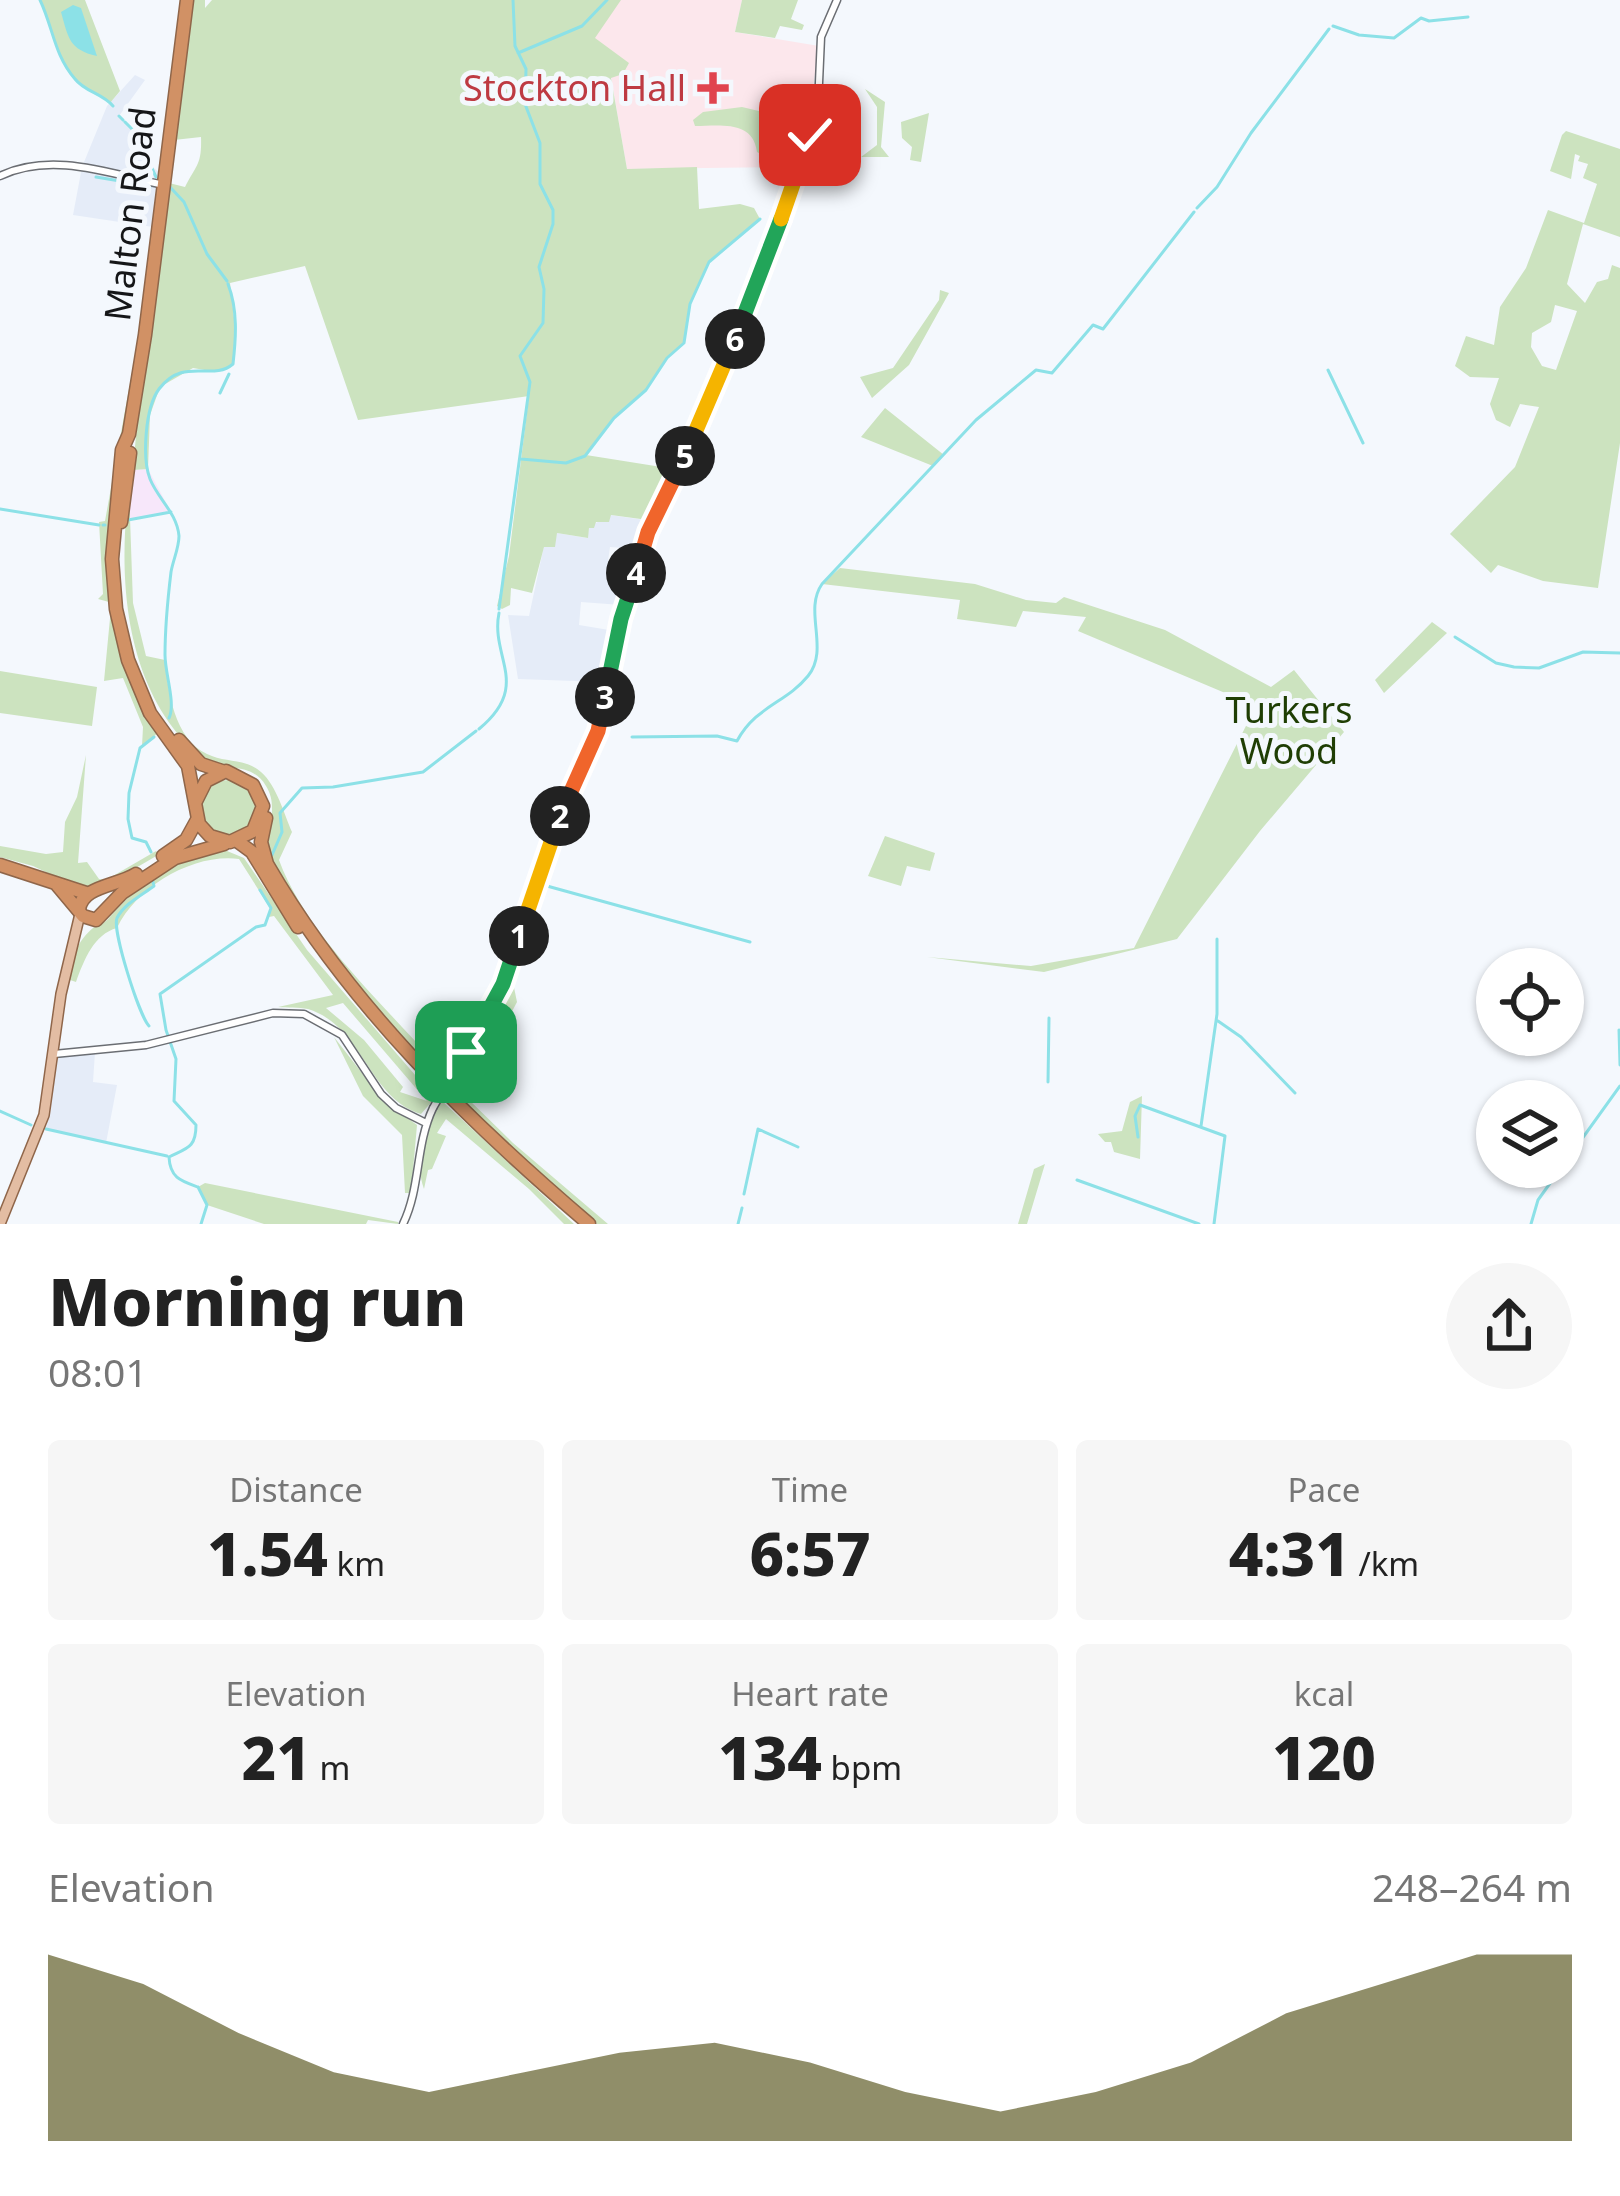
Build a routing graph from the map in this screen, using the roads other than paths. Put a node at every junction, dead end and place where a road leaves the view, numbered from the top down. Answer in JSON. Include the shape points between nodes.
{"nodes":[{"id":1,"x":187,"y":0,"type":"edge"},
{"id":2,"x":838,"y":0,"type":"edge"},
{"id":3,"x":0,"y":176,"type":"edge"},
{"id":4,"x":164,"y":185,"type":"junction"},
{"id":5,"x":119,"y":608,"type":"junction"},
{"id":6,"x":224,"y":771,"type":"junction"},
{"id":7,"x":195,"y":799,"type":"junction"},
{"id":8,"x":197,"y":819,"type":"junction"},
{"id":9,"x":228,"y":843,"type":"junction"},
{"id":10,"x":169,"y":853,"type":"junction"},
{"id":11,"x":0,"y":865,"type":"edge"},
{"id":12,"x":262,"y":874,"type":"junction"},
{"id":13,"x":57,"y":884,"type":"junction"},
{"id":14,"x":90,"y":892,"type":"junction"},
{"id":15,"x":80,"y":912,"type":"junction"},
{"id":16,"x":103,"y":914,"type":"junction"},
{"id":17,"x":75,"y":944,"type":"junction"},
{"id":18,"x":55,"y":1054,"type":"junction"},
{"id":19,"x":426,"y":1123,"type":"junction"},
{"id":20,"x":0,"y":1224,"type":"edge"},
{"id":21,"x":403,"y":1224,"type":"edge"},
{"id":22,"x":578,"y":1224,"type":"edge"},
{"id":23,"x":589,"y":1224,"type":"edge"}],
"edges":[{"from":1,"to":4,"type":"highway","name":"Malton Road"},
{"from":2,"to":19,"type":"street","bridge":true,"via":[[822,34],[810,135],[725,364],[640,555],[598,731],[561,812],[503,984]]},
{"from":3,"to":4,"type":"street","via":[[56,164]]},
{"from":4,"to":5,"type":"highway","name":"Malton Road","via":[[129,434]]},
{"from":5,"to":6,"type":"highway","via":[[157,709],[195,759]]},
{"from":5,"to":7,"type":"highway","via":[[136,683],[188,766]]},
{"from":6,"to":7,"type":"highway"},
{"from":6,"to":9,"type":"highway","via":[[253,785],[263,806],[258,825]]},
{"from":6,"to":23,"type":"highway","via":[[242,771],[262,787],[265,860],[357,992],[454,1101]]},
{"from":7,"to":8,"type":"highway"},
{"from":7,"to":10,"type":"highway","via":[[188,830]]},
{"from":8,"to":9,"type":"highway"},
{"from":8,"to":10,"type":"highway"},
{"from":9,"to":12,"type":"highway"},
{"from":9,"to":12,"type":"highway","via":[[252,852]]},
{"from":9,"to":16,"type":"highway","via":[[175,858]]},
{"from":10,"to":14,"type":"highway"},
{"from":11,"to":13,"type":"highway"},
{"from":12,"to":22,"type":"highway","via":[[418,1075]]},
{"from":13,"to":14,"type":"highway"},
{"from":13,"to":15,"type":"highway"},
{"from":14,"to":15,"type":"highway"},
{"from":14,"to":16,"type":"highway","via":[[105,898]]},
{"from":15,"to":16,"type":"highway","via":[[87,919]]},
{"from":15,"to":17,"type":"main road"},
{"from":16,"to":17,"type":"main road"},
{"from":17,"to":18,"type":"main road"},
{"from":18,"to":19,"type":"street","via":[[168,1040],[273,1013],[316,1018],[350,1042],[389,1102]]},
{"from":18,"to":20,"type":"main road","via":[[41,1126]]},
{"from":19,"to":21,"type":"street"}]}
